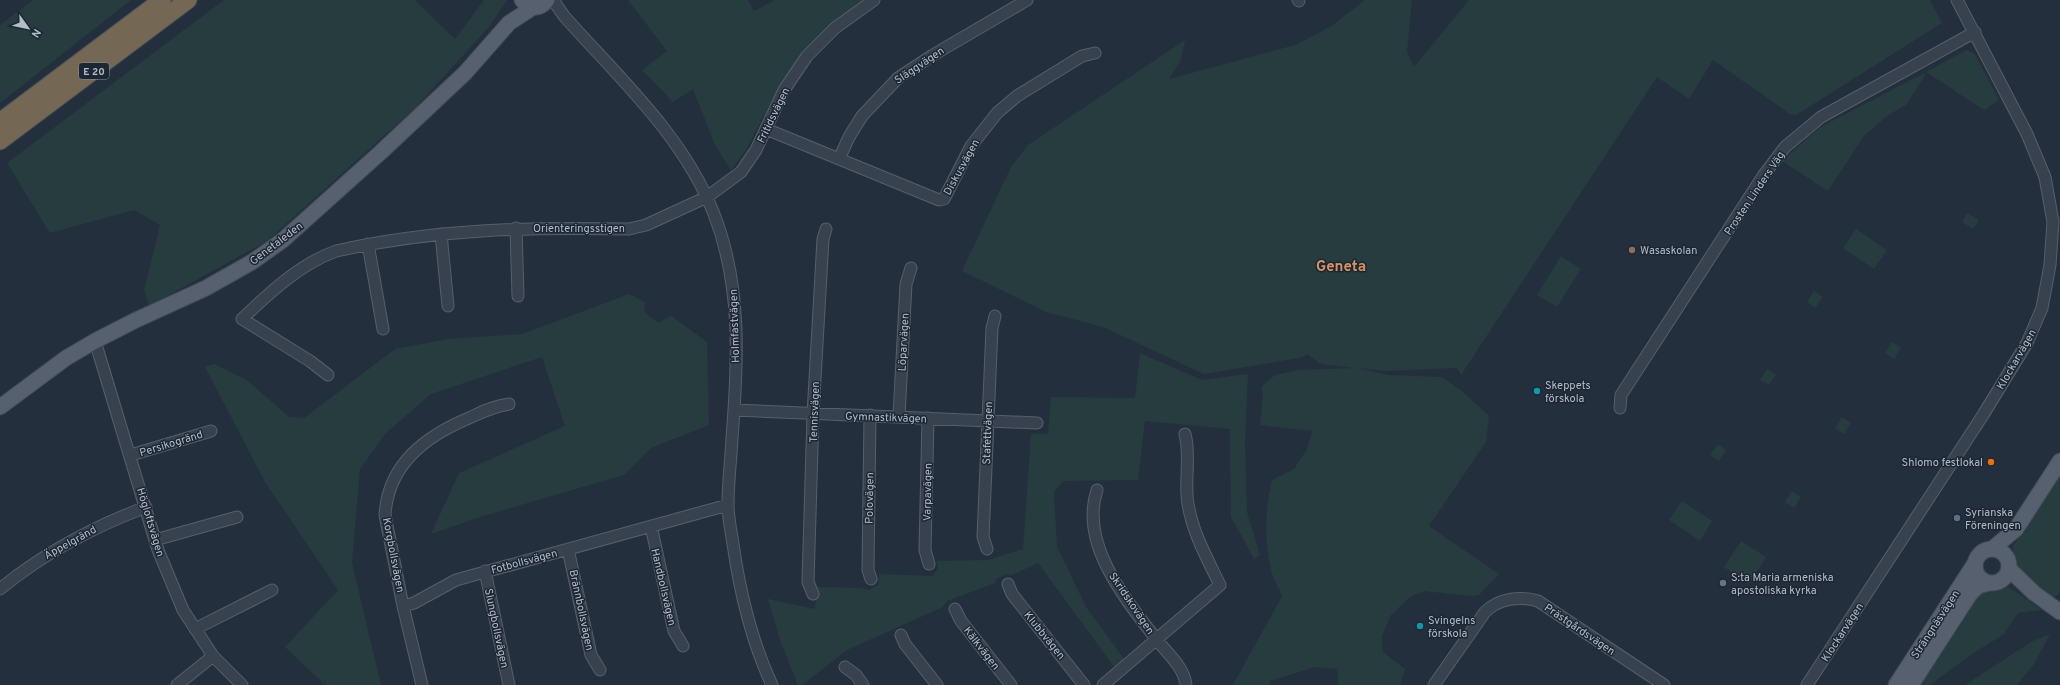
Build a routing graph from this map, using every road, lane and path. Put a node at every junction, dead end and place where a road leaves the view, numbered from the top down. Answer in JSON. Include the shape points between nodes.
{"nodes":[{"id":1,"x":162,"y":0,"type":"edge"},
{"id":2,"x":188,"y":0,"type":"edge"},
{"id":3,"x":518,"y":0,"type":"edge"},
{"id":4,"x":874,"y":0,"type":"edge"},
{"id":5,"x":1027,"y":0,"type":"edge"},
{"id":6,"x":1958,"y":0,"type":"edge"},
{"id":7,"x":539,"y":3,"type":"edge"},
{"id":8,"x":509,"y":23,"type":"junction"},
{"id":9,"x":1974,"y":32,"type":"junction"},
{"id":10,"x":1095,"y":53,"type":"dead end"},
{"id":11,"x":0,"y":122,"type":"edge"},
{"id":12,"x":766,"y":129,"type":"junction"},
{"id":13,"x":0,"y":141,"type":"edge"},
{"id":14,"x":839,"y":159,"type":"junction"},
{"id":15,"x":707,"y":197,"type":"junction"},
{"id":16,"x":516,"y":228,"type":"junction"},
{"id":17,"x":826,"y":229,"type":"dead end"},
{"id":18,"x":441,"y":234,"type":"junction"},
{"id":19,"x":368,"y":244,"type":"junction"},
{"id":20,"x":911,"y":268,"type":"dead end"},
{"id":21,"x":518,"y":296,"type":"dead end"},
{"id":22,"x":448,"y":306,"type":"dead end"},
{"id":23,"x":995,"y":316,"type":"dead end"},
{"id":24,"x":383,"y":329,"type":"dead end"},
{"id":25,"x":95,"y":341,"type":"junction"},
{"id":26,"x":328,"y":375,"type":"dead end"},
{"id":27,"x":509,"y":404,"type":"dead end"},
{"id":28,"x":0,"y":407,"type":"edge"},
{"id":29,"x":1620,"y":408,"type":"dead end"},
{"id":30,"x":734,"y":410,"type":"junction"},
{"id":31,"x":813,"y":414,"type":"junction"},
{"id":32,"x":870,"y":415,"type":"junction"},
{"id":33,"x":899,"y":416,"type":"junction"},
{"id":34,"x":928,"y":418,"type":"junction"},
{"id":35,"x":987,"y":420,"type":"junction"},
{"id":36,"x":1038,"y":423,"type":"dead end"},
{"id":37,"x":211,"y":431,"type":"dead end"},
{"id":38,"x":1185,"y":434,"type":"dead end"},
{"id":39,"x":131,"y":456,"type":"junction"},
{"id":40,"x":2060,"y":461,"type":"edge"},
{"id":41,"x":1097,"y":490,"type":"dead end"},
{"id":42,"x":728,"y":505,"type":"junction"},
{"id":43,"x":146,"y":508,"type":"junction"},
{"id":44,"x":237,"y":517,"type":"dead end"},
{"id":45,"x":651,"y":526,"type":"junction"},
{"id":46,"x":2016,"y":529,"type":"junction"},
{"id":47,"x":155,"y":540,"type":"junction"},
{"id":48,"x":568,"y":549,"type":"junction"},
{"id":49,"x":987,"y":549,"type":"dead end"},
{"id":50,"x":1992,"y":549,"type":"junction"},
{"id":51,"x":1975,"y":563,"type":"junction"},
{"id":52,"x":929,"y":564,"type":"dead end"},
{"id":53,"x":2008,"y":564,"type":"junction"},
{"id":54,"x":485,"y":572,"type":"junction"},
{"id":55,"x":871,"y":580,"type":"dead end"},
{"id":56,"x":1994,"y":582,"type":"junction"},
{"id":57,"x":1008,"y":584,"type":"dead end"},
{"id":58,"x":0,"y":589,"type":"edge"},
{"id":59,"x":272,"y":590,"type":"dead end"},
{"id":60,"x":2034,"y":593,"type":"junction"},
{"id":61,"x":813,"y":594,"type":"dead end"},
{"id":62,"x":404,"y":606,"type":"junction"},
{"id":63,"x":955,"y":609,"type":"dead end"},
{"id":64,"x":2060,"y":612,"type":"edge"},
{"id":65,"x":195,"y":629,"type":"junction"},
{"id":66,"x":901,"y":635,"type":"dead end"},
{"id":67,"x":1157,"y":640,"type":"junction"},
{"id":68,"x":683,"y":646,"type":"dead end"},
{"id":69,"x":213,"y":656,"type":"junction"},
{"id":70,"x":845,"y":668,"type":"dead end"},
{"id":71,"x":600,"y":670,"type":"dead end"},
{"id":72,"x":177,"y":685,"type":"edge"},
{"id":73,"x":242,"y":685,"type":"edge"},
{"id":74,"x":422,"y":685,"type":"edge"},
{"id":75,"x":509,"y":685,"type":"edge"},
{"id":76,"x":772,"y":685,"type":"edge"},
{"id":77,"x":864,"y":685,"type":"edge"},
{"id":78,"x":937,"y":685,"type":"edge"},
{"id":79,"x":1011,"y":685,"type":"edge"},
{"id":80,"x":1084,"y":685,"type":"edge"},
{"id":81,"x":1104,"y":685,"type":"edge"},
{"id":82,"x":1186,"y":685,"type":"edge"},
{"id":83,"x":1434,"y":685,"type":"edge"},
{"id":84,"x":1664,"y":685,"type":"edge"},
{"id":85,"x":1807,"y":685,"type":"edge"},
{"id":86,"x":1896,"y":685,"type":"edge"},
{"id":87,"x":1911,"y":685,"type":"edge"}],
"edges":[{"from":1,"to":11,"type":"highway","number":"E 20"},
{"from":2,"to":13,"type":"highway","number":"E 20"},
{"from":3,"to":8,"type":"main road","name":"Genetaleden"},
{"from":4,"to":12,"type":"street","name":"Fritidsvägen","via":[[835,28],[807,56],[784,90]]},
{"from":5,"to":14,"type":"street","name":"Släggvägen","via":[[898,78],[862,116]]},
{"from":6,"to":9,"type":"street","name":"Klockarvägen"},
{"from":7,"to":8,"type":"main road","name":"Genetaleden"},
{"from":7,"to":15,"type":"street","name":"Holmfastvägen","via":[[564,16],[646,103],[673,140]]},
{"from":8,"to":25,"type":"main road","name":"Genetaleden","via":[[465,73],[284,240],[213,285]]},
{"from":9,"to":29,"type":"street","name":"Prosten Linders Väg","via":[[1848,100],[1821,117],[1785,147],[1763,176],[1621,395]]},
{"from":9,"to":85,"type":"street","name":"Klockarvägen","via":[[2028,134],[2045,177],[2053,222],[2050,265],[2042,308],[2027,343],[1987,408]]},
{"from":10,"to":14,"type":"street","name":"Diskusvägen","via":[[1082,56],[1017,96],[997,113],[971,146],[944,198],[930,198]]},
{"from":12,"to":14,"type":"street","name":"Diskusvägen"},
{"from":12,"to":15,"type":"street","name":"Fritidsvägen","via":[[741,172]]},
{"from":15,"to":16,"type":"street","name":"Orienteringsstigen","via":[[646,225],[629,228]]},
{"from":15,"to":30,"type":"street","name":"Holmfastvägen","via":[[726,249],[734,290],[737,338]]},
{"from":16,"to":18,"type":"street","name":"Orienteringsstigen"},
{"from":16,"to":21,"type":"street"},
{"from":17,"to":31,"type":"street","name":"Tennisvägen","via":[[823,239]]},
{"from":18,"to":19,"type":"street","name":"Orienteringsstigen"},
{"from":18,"to":22,"type":"street"},
{"from":19,"to":24,"type":"street"},
{"from":19,"to":26,"type":"street","name":"Orienteringsstigen","via":[[331,253],[310,264],[242,319]]},
{"from":20,"to":33,"type":"street","name":"Löparvägen","via":[[906,284]]},
{"from":23,"to":35,"type":"street","name":"Stafettvägen","via":[[992,328]]},
{"from":25,"to":28,"type":"main road","name":"Genetaleden","via":[[66,358]]},
{"from":25,"to":39,"type":"street","name":"Högloftsvägen"},
{"from":27,"to":62,"type":"street","name":"Korgbollsvägen","via":[[496,406],[449,426],[419,446],[400,469],[390,489],[385,515]]},
{"from":30,"to":31,"type":"street","name":"Gymnastikvägen"},
{"from":30,"to":42,"type":"street","name":"Holmfastvägen"},
{"from":31,"to":32,"type":"street","name":"Gymnastikvägen"},
{"from":31,"to":61,"type":"street","name":"Tennisvägen","via":[[808,582]]},
{"from":32,"to":33,"type":"street","name":"Gymnastikvägen"},
{"from":32,"to":55,"type":"street","name":"Polovägen","via":[[868,570]]},
{"from":33,"to":34,"type":"street","name":"Gymnastikvägen"},
{"from":34,"to":35,"type":"street","name":"Gymnastikvägen"},
{"from":34,"to":52,"type":"street","name":"Varpavägen","via":[[925,550]]},
{"from":35,"to":36,"type":"street","name":"Gymnastikvägen"},
{"from":35,"to":49,"type":"street","name":"Stafettvägen","via":[[983,537]]},
{"from":37,"to":39,"type":"street","name":"Persikogränd"},
{"from":38,"to":67,"type":"street","via":[[1188,444],[1188,504],[1194,529],[1220,585]]},
{"from":39,"to":43,"type":"street","name":"Högloftsvägen"},
{"from":40,"to":46,"type":"main road"},
{"from":41,"to":67,"type":"street","name":"Skridskovägen","via":[[1093,503],[1098,545],[1111,575]]},
{"from":42,"to":45,"type":"street","name":"Fotbollsvägen"},
{"from":42,"to":76,"type":"street","name":"Holmfastvägen","via":[[738,574],[750,626]]},
{"from":43,"to":47,"type":"street","name":"Högloftsvägen"},
{"from":43,"to":58,"type":"street","name":"Äppelgränd","via":[[112,520],[80,536],[42,558]]},
{"from":44,"to":47,"type":"street"},
{"from":45,"to":48,"type":"street","name":"Fotbollsvägen"},
{"from":45,"to":68,"type":"street","name":"Handbollsvägen","via":[[674,631]]},
{"from":46,"to":50,"type":"main road"},
{"from":46,"to":53,"type":"main road","via":[[2009,547]]},
{"from":47,"to":65,"type":"street","name":"Högloftsvägen","via":[[183,610]]},
{"from":48,"to":54,"type":"street","name":"Fotbollsvägen"},
{"from":48,"to":71,"type":"street","name":"Brännbollsvägen","via":[[591,655]]},
{"from":50,"to":51,"type":"main road","via":[[1982,552]]},
{"from":50,"to":53,"type":"main road","via":[[2000,551]]},
{"from":51,"to":56,"type":"main road","via":[[1978,576]]},
{"from":51,"to":86,"type":"main road","name":"Strängnäsvägen"},
{"from":53,"to":56,"type":"main road","via":[[2006,576]]},
{"from":53,"to":60,"type":"main road"},
{"from":54,"to":62,"type":"street","name":"Fotbollsvägen","via":[[456,580]]},
{"from":54,"to":75,"type":"street","name":"Slungbollsvägen"},
{"from":56,"to":60,"type":"main road"},
{"from":56,"to":87,"type":"main road","name":"Strängnäsvägen","via":[[1978,586],[1970,594]]},
{"from":57,"to":80,"type":"street","name":"Klubbvägen","via":[[1012,594]]},
{"from":59,"to":65,"type":"street"},
{"from":60,"to":64,"type":"main road"},
{"from":62,"to":74,"type":"street"},
{"from":63,"to":79,"type":"street","name":"Kälkvägen","via":[[960,621]]},
{"from":65,"to":69,"type":"street","name":"Högloftsvägen"},
{"from":66,"to":78,"type":"street","via":[[905,644]]},
{"from":67,"to":81,"type":"street"},
{"from":67,"to":82,"type":"street","name":"Skridskovägen","via":[[1185,674]]},
{"from":69,"to":72,"type":"street"},
{"from":69,"to":73,"type":"street","name":"Högloftsvägen"},
{"from":70,"to":77,"type":"street","via":[[856,675]]},
{"from":83,"to":84,"type":"street","name":"Prästgårdsvägen","via":[[1491,606],[1510,599],[1522,598],[1538,602]]}]}
